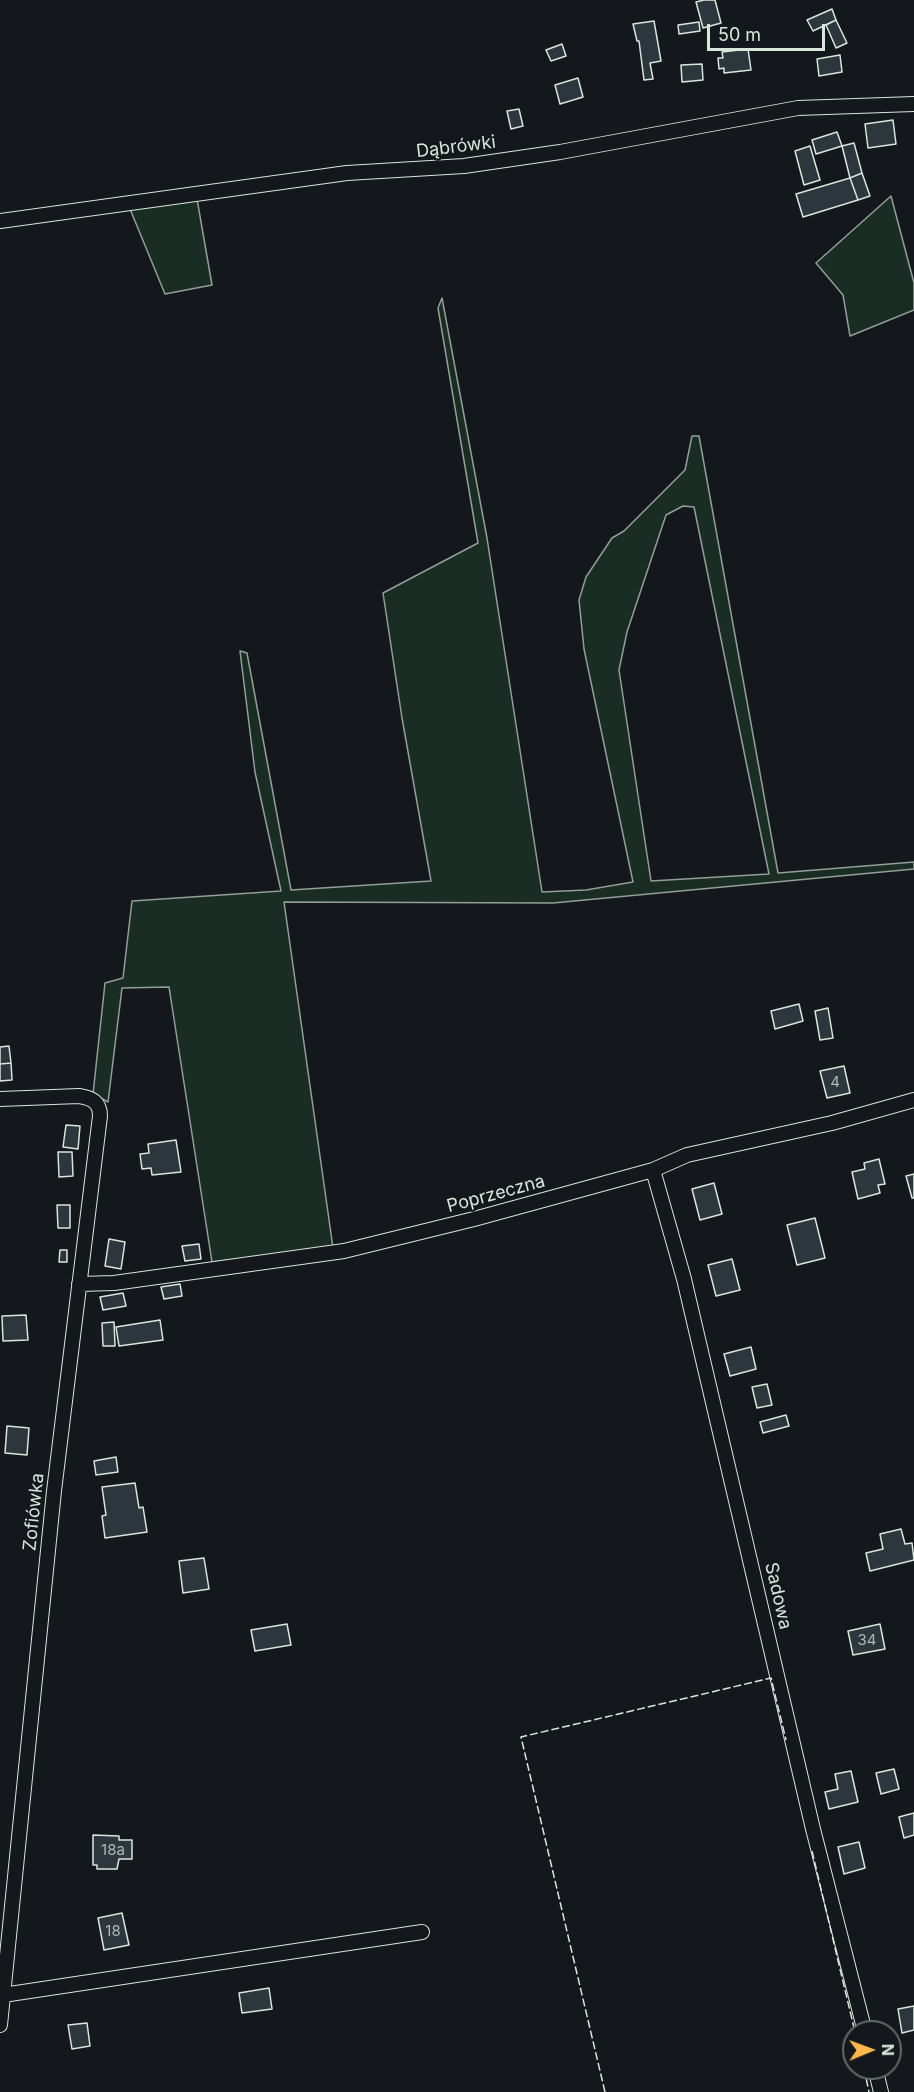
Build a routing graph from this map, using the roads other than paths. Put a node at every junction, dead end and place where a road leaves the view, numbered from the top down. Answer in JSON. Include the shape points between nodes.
{"nodes":[{"id":1,"x":914,"y":104,"type":"edge"},
{"id":2,"x":0,"y":221,"type":"edge"},
{"id":3,"x":0,"y":1099,"type":"edge"},
{"id":4,"x":914,"y":1100,"type":"edge"},
{"id":5,"x":653,"y":1170,"type":"junction"},
{"id":6,"x":79,"y":1284,"type":"junction"},
{"id":7,"x":422,"y":1932,"type":"dead end"},
{"id":8,"x":3,"y":1995,"type":"junction"},
{"id":9,"x":863,"y":2020,"type":"edge"},
{"id":10,"x":0,"y":2025,"type":"edge"}],
"edges":[{"from":1,"to":2,"type":"street","name":"Dąbrówki","via":[[798,108],[464,166],[347,173]]},
{"from":3,"to":6,"type":"street","name":"Zofiówka","via":[[79,1095],[90,1098],[100,1109]]},
{"from":4,"to":5,"type":"street","name":"Poprzeczna","via":[[832,1123],[687,1155]]},
{"from":5,"to":6,"type":"street","name":"Poprzeczna","via":[[344,1251],[114,1283]]},
{"from":5,"to":9,"type":"street","name":"Sadowa","via":[[687,1290],[813,1829]]},
{"from":6,"to":8,"type":"street","name":"Zofiówka"},
{"from":7,"to":8,"type":"street"},
{"from":8,"to":10,"type":"street","name":"Zofiówka"}]}
